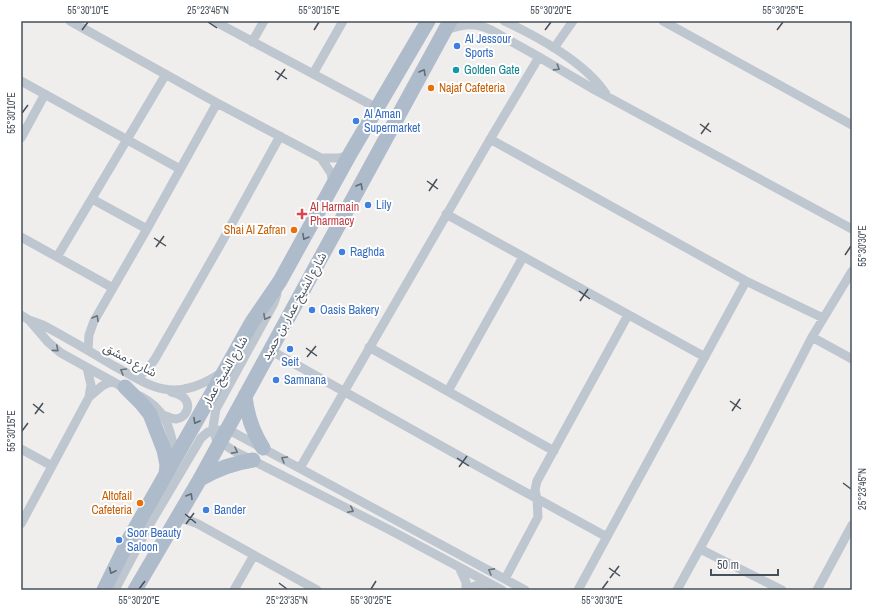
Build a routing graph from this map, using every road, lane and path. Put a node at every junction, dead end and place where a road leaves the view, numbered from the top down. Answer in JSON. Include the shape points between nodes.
{"nodes":[{"id":1,"x":70,"y":21,"type":"edge"},
{"id":2,"x":214,"y":21,"type":"edge"},
{"id":3,"x":264,"y":21,"type":"edge"},
{"id":4,"x":343,"y":21,"type":"edge"},
{"id":5,"x":428,"y":21,"type":"edge"},
{"id":6,"x":504,"y":21,"type":"edge"},
{"id":7,"x":573,"y":21,"type":"edge"},
{"id":8,"x":663,"y":21,"type":"edge"},
{"id":9,"x":476,"y":23,"type":"edge"},
{"id":10,"x":82,"y":24,"type":"edge"},
{"id":11,"x":448,"y":25,"type":"edge"},
{"id":12,"x":252,"y":42,"type":"junction"},
{"id":13,"x":554,"y":48,"type":"junction"},
{"id":14,"x":539,"y":57,"type":"junction"},
{"id":15,"x":166,"y":74,"type":"junction"},
{"id":16,"x":313,"y":74,"type":"junction"},
{"id":17,"x":21,"y":81,"type":"edge"},
{"id":18,"x":45,"y":94,"type":"junction"},
{"id":19,"x":607,"y":95,"type":"junction"},
{"id":20,"x":217,"y":103,"type":"junction"},
{"id":21,"x":377,"y":108,"type":"junction"},
{"id":22,"x":852,"y":124,"type":"edge"},
{"id":23,"x":280,"y":136,"type":"junction"},
{"id":24,"x":21,"y":138,"type":"edge"},
{"id":25,"x":490,"y":139,"type":"junction"},
{"id":26,"x":127,"y":140,"type":"junction"},
{"id":27,"x":350,"y":154,"type":"junction"},
{"id":28,"x":321,"y":158,"type":"junction"},
{"id":29,"x":180,"y":169,"type":"junction"},
{"id":30,"x":333,"y":186,"type":"junction"},
{"id":31,"x":92,"y":199,"type":"junction"},
{"id":32,"x":446,"y":214,"type":"junction"},
{"id":33,"x":842,"y":224,"type":"junction"},
{"id":34,"x":147,"y":229,"type":"junction"},
{"id":35,"x":852,"y":229,"type":"edge"},
{"id":36,"x":852,"y":236,"type":"edge"},
{"id":37,"x":21,"y":237,"type":"edge"},
{"id":38,"x":57,"y":257,"type":"junction"},
{"id":39,"x":523,"y":257,"type":"junction"},
{"id":40,"x":852,"y":271,"type":"edge"},
{"id":41,"x":746,"y":280,"type":"junction"},
{"id":42,"x":280,"y":281,"type":"junction"},
{"id":43,"x":113,"y":288,"type":"junction"},
{"id":44,"x":21,"y":315,"type":"edge"},
{"id":45,"x":628,"y":315,"type":"junction"},
{"id":46,"x":823,"y":318,"type":"junction"},
{"id":47,"x":30,"y":320,"type":"junction"},
{"id":48,"x":812,"y":337,"type":"junction"},
{"id":49,"x":369,"y":347,"type":"junction"},
{"id":50,"x":88,"y":350,"type":"junction"},
{"id":51,"x":270,"y":350,"type":"junction"},
{"id":52,"x":705,"y":357,"type":"junction"},
{"id":53,"x":852,"y":359,"type":"edge"},
{"id":54,"x":87,"y":368,"type":"junction"},
{"id":55,"x":224,"y":372,"type":"junction"},
{"id":56,"x":124,"y":382,"type":"junction"},
{"id":57,"x":164,"y":389,"type":"junction"},
{"id":58,"x":344,"y":391,"type":"junction"},
{"id":59,"x":448,"y":391,"type":"junction"},
{"id":60,"x":245,"y":396,"type":"junction"},
{"id":61,"x":89,"y":397,"type":"junction"},
{"id":62,"x":163,"y":415,"type":"junction"},
{"id":63,"x":220,"y":434,"type":"junction"},
{"id":64,"x":263,"y":448,"type":"junction"},
{"id":65,"x":21,"y":449,"type":"edge"},
{"id":66,"x":554,"y":451,"type":"junction"},
{"id":67,"x":176,"y":457,"type":"junction"},
{"id":68,"x":253,"y":460,"type":"junction"},
{"id":69,"x":52,"y":466,"type":"junction"},
{"id":70,"x":300,"y":468,"type":"junction"},
{"id":71,"x":166,"y":474,"type":"junction"},
{"id":72,"x":200,"y":479,"type":"junction"},
{"id":73,"x":537,"y":499,"type":"junction"},
{"id":74,"x":177,"y":518,"type":"junction"},
{"id":75,"x":21,"y":524,"type":"edge"},
{"id":76,"x":852,"y":525,"type":"edge"},
{"id":77,"x":607,"y":537,"type":"junction"},
{"id":78,"x":700,"y":549,"type":"junction"},
{"id":79,"x":254,"y":555,"type":"junction"},
{"id":80,"x":459,"y":567,"type":"junction"},
{"id":81,"x":505,"y":578,"type":"junction"},
{"id":82,"x":490,"y":584,"type":"junction"},
{"id":83,"x":466,"y":589,"type":"edge"},
{"id":84,"x":104,"y":590,"type":"edge"},
{"id":85,"x":115,"y":590,"type":"edge"},
{"id":86,"x":135,"y":590,"type":"edge"},
{"id":87,"x":234,"y":590,"type":"edge"},
{"id":88,"x":317,"y":590,"type":"edge"},
{"id":89,"x":502,"y":590,"type":"edge"},
{"id":90,"x":525,"y":590,"type":"edge"},
{"id":91,"x":578,"y":590,"type":"edge"},
{"id":92,"x":677,"y":590,"type":"edge"},
{"id":93,"x":782,"y":590,"type":"edge"},
{"id":94,"x":817,"y":590,"type":"edge"}],
"edges":[{"from":1,"to":10,"type":"street"},
{"from":2,"to":12,"type":"street"},
{"from":3,"to":12,"type":"street"},
{"from":4,"to":16,"type":"street"},
{"from":5,"to":21,"type":"main road"},
{"from":6,"to":13,"type":"street"},
{"from":7,"to":13,"type":"street"},
{"from":8,"to":22,"type":"street"},
{"from":9,"to":11,"type":"street"},
{"from":9,"to":14,"type":"street"},
{"from":10,"to":15,"type":"street"},
{"from":51,"to":11,"type":"main road","name":"شارع الشيخ عمار بن حميد","one_way":true},
{"from":12,"to":16,"type":"street"},
{"from":13,"to":19,"type":"street","via":[[582,68]]},
{"from":14,"to":19,"type":"street","one_way":true},
{"from":14,"to":25,"type":"street"},
{"from":15,"to":20,"type":"street"},
{"from":15,"to":26,"type":"street"},
{"from":16,"to":21,"type":"street"},
{"from":17,"to":18,"type":"street"},
{"from":18,"to":24,"type":"street"},
{"from":18,"to":26,"type":"street"},
{"from":19,"to":33,"type":"street"},
{"from":20,"to":23,"type":"street"},
{"from":20,"to":29,"type":"street"},
{"from":21,"to":27,"type":"main road"},
{"from":23,"to":28,"type":"street"},
{"from":23,"to":56,"type":"street","via":[[155,359],[147,370]]},
{"from":25,"to":32,"type":"street"},
{"from":25,"to":41,"type":"street"},
{"from":26,"to":29,"type":"street"},
{"from":26,"to":31,"type":"street"},
{"from":27,"to":28,"type":"street","via":[[339,158]]},
{"from":27,"to":30,"type":"main road","name":"شارع الشيخ عمار"},
{"from":28,"to":30,"type":"street","via":[[331,173]]},
{"from":29,"to":34,"type":"street"},
{"from":30,"to":42,"type":"main road","name":"شارع الشيخ عمار","one_way":true},
{"from":31,"to":34,"type":"street"},
{"from":31,"to":38,"type":"street"},
{"from":32,"to":39,"type":"street"},
{"from":32,"to":49,"type":"street"},
{"from":33,"to":35,"type":"street"},
{"from":33,"to":36,"type":"street"},
{"from":34,"to":43,"type":"street"},
{"from":37,"to":38,"type":"street"},
{"from":38,"to":43,"type":"street"},
{"from":39,"to":45,"type":"street"},
{"from":39,"to":59,"type":"street"},
{"from":40,"to":46,"type":"street"},
{"from":41,"to":46,"type":"street"},
{"from":41,"to":52,"type":"street"},
{"from":42,"to":55,"type":"main road","name":"شارع الشيخ عمار","via":[[252,322]]},
{"from":42,"to":63,"type":"street","one_way":true,"via":[[274,303],[216,409],[214,421]]},
{"from":50,"to":43,"type":"street","one_way":true,"via":[[91,328]]},
{"from":44,"to":47,"type":"street","name":"شارع دمشق"},
{"from":45,"to":52,"type":"street"},
{"from":45,"to":66,"type":"street"},
{"from":46,"to":48,"type":"street"},
{"from":47,"to":50,"type":"street","name":"شارع دمشق"},
{"from":47,"to":54,"type":"street","name":"شارع دمشق","one_way":true,"via":[[54,348]]},
{"from":48,"to":53,"type":"street"},
{"from":48,"to":78,"type":"street"},
{"from":49,"to":58,"type":"street"},
{"from":49,"to":59,"type":"street"},
{"from":56,"to":50,"type":"street","name":"شارع دمشق","one_way":true},
{"from":51,"to":58,"type":"street"},
{"from":51,"to":60,"type":"main road","name":"شارع الشيخ عمار بن حميد"},
{"from":52,"to":77,"type":"street"},
{"from":54,"to":56,"type":"street","name":"شارع دمشق"},
{"from":54,"to":61,"type":"street","via":[[91,385]]},
{"from":55,"to":57,"type":"street","name":"شارع دمشق","via":[[193,388]]},
{"from":55,"to":67,"type":"main road","name":"شارع الشيخ عمار","one_way":true},
{"from":56,"to":57,"type":"street","name":"شارع دمشق"},
{"from":56,"to":61,"type":"street","via":[[102,386]]},
{"from":56,"to":62,"type":"street","name":"شارع دمشق","via":[[154,404]]},
{"from":56,"to":71,"type":"main road","via":[[150,414],[164,450]]},
{"from":57,"to":62,"type":"street","via":[[184,397],[188,408],[182,417],[176,419]]},
{"from":58,"to":70,"type":"street"},
{"from":58,"to":73,"type":"street"},
{"from":59,"to":66,"type":"street"},
{"from":60,"to":63,"type":"main road","name":"شارع الشيخ عمار بن حميد"},
{"from":60,"to":64,"type":"main road","via":[[252,429]]},
{"from":61,"to":69,"type":"street"},
{"from":62,"to":67,"type":"street","name":"شارع دمشق","via":[[171,432]]},
{"from":63,"to":64,"type":"street"},
{"from":63,"to":68,"type":"street","one_way":true},
{"from":63,"to":72,"type":"main road","name":"شارع الشيخ عمار بن حميد"},
{"from":63,"to":85,"type":"street","via":[[208,432],[201,438],[146,531]]},
{"from":70,"to":64,"type":"street","one_way":true},
{"from":65,"to":69,"type":"street"},
{"from":66,"to":73,"type":"street","via":[[535,486]]},
{"from":67,"to":71,"type":"main road","name":"شارع الشيخ عمار"},
{"from":68,"to":72,"type":"main road","via":[[235,463]]},
{"from":68,"to":80,"type":"street","one_way":true},
{"from":69,"to":75,"type":"street"},
{"from":81,"to":70,"type":"street","one_way":true},
{"from":71,"to":84,"type":"main road","name":"شارع الشيخ عمار","one_way":true,"via":[[122,550]]},
{"from":74,"to":72,"type":"main road","name":"شارع الشيخ عمار بن حميد","one_way":true},
{"from":73,"to":77,"type":"street"},
{"from":73,"to":81,"type":"street","via":[[536,521]]},
{"from":74,"to":79,"type":"street","via":[[198,524]]},
{"from":74,"to":86,"type":"main road","name":"شارع الشيخ عمار بن حميد"},
{"from":76,"to":94,"type":"street"},
{"from":77,"to":91,"type":"street"},
{"from":78,"to":92,"type":"street"},
{"from":78,"to":93,"type":"street"},
{"from":79,"to":87,"type":"street"},
{"from":79,"to":88,"type":"street"},
{"from":80,"to":82,"type":"street"},
{"from":80,"to":83,"type":"street","via":[[466,582]]},
{"from":81,"to":90,"type":"street"},
{"from":82,"to":83,"type":"street"},
{"from":82,"to":89,"type":"street"}]}
